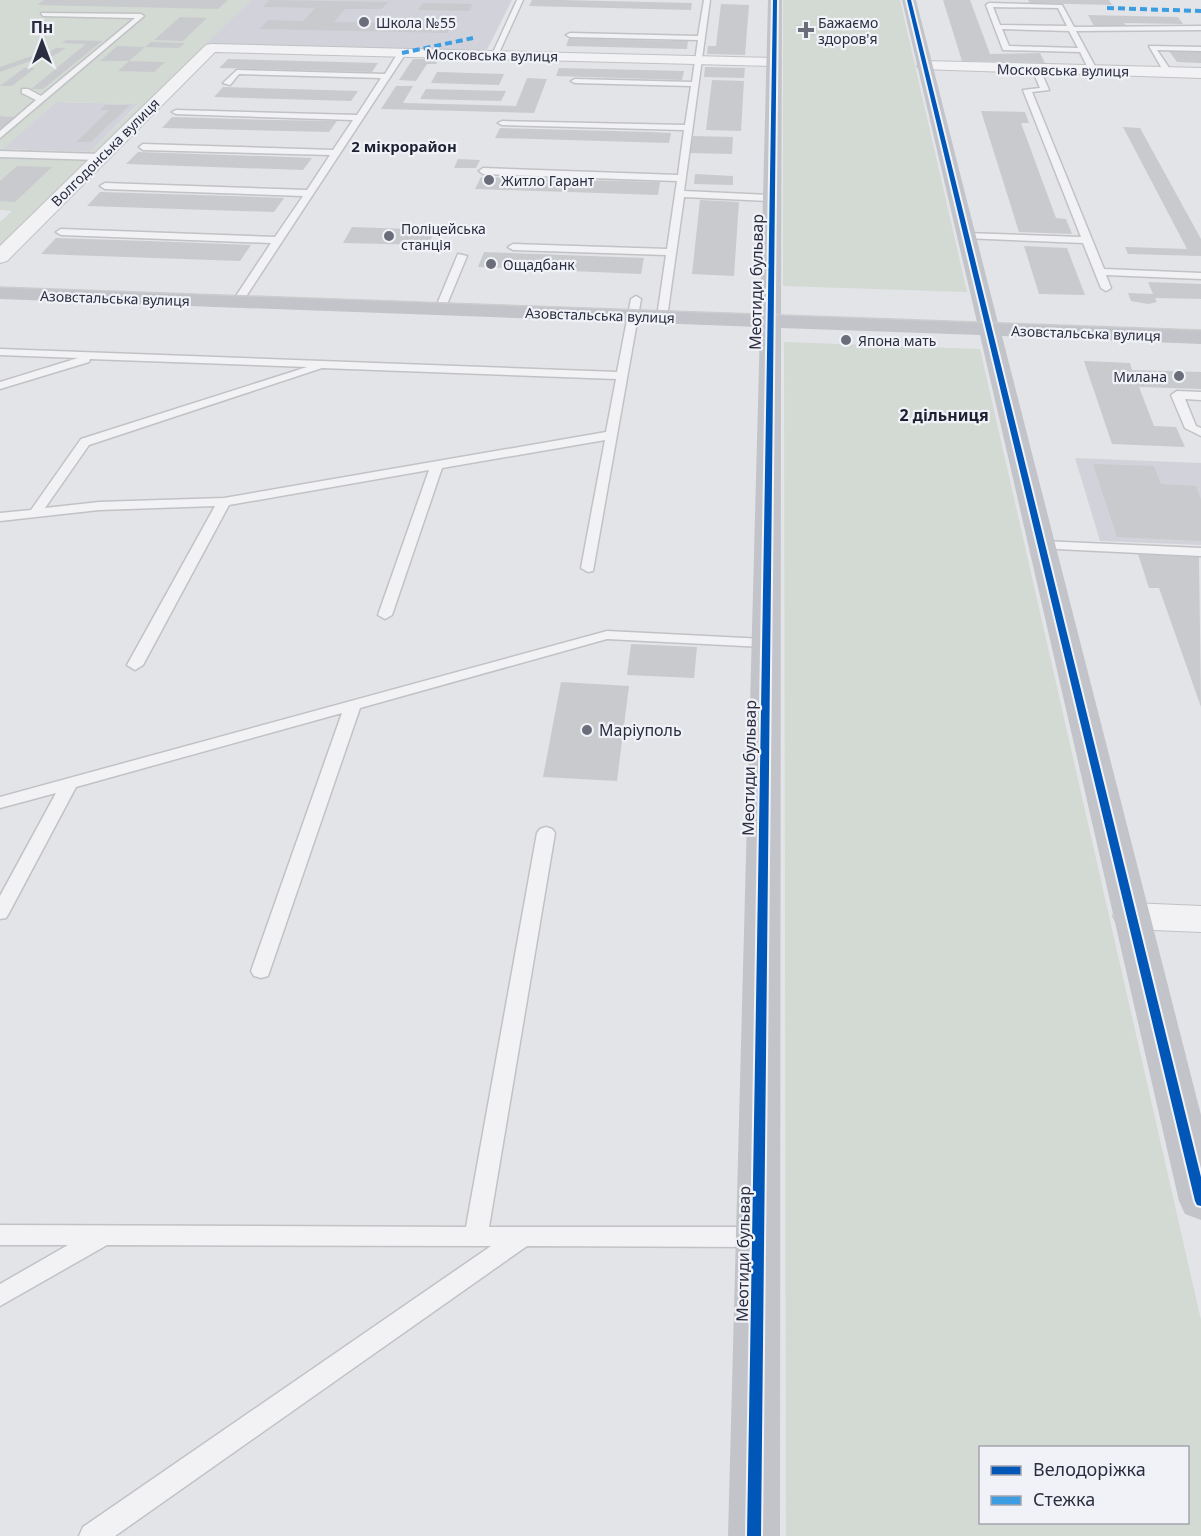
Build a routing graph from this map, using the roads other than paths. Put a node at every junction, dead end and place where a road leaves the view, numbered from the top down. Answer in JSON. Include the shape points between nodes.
{"nodes":[{"id":1,"x":520,"y":0,"type":"edge"},
{"id":2,"x":707,"y":0,"type":"edge"},
{"id":3,"x":774,"y":0,"type":"edge"},
{"id":4,"x":909,"y":0,"type":"edge"},
{"id":5,"x":999,"y":3,"type":"edge"},
{"id":6,"x":43,"y":14,"type":"dead end"},
{"id":7,"x":998,"y":27,"type":"junction"},
{"id":8,"x":1201,"y":28,"type":"edge"},
{"id":9,"x":1072,"y":29,"type":"junction"},
{"id":10,"x":570,"y":35,"type":"dead end"},
{"id":11,"x":702,"y":38,"type":"junction"},
{"id":12,"x":211,"y":48,"type":"joint"},
{"id":13,"x":1083,"y":50,"type":"junction"},
{"id":14,"x":1201,"y":50,"type":"edge"},
{"id":15,"x":402,"y":53,"type":"junction"},
{"id":16,"x":494,"y":55,"type":"junction"},
{"id":17,"x":699,"y":60,"type":"junction"},
{"id":18,"x":774,"y":62,"type":"junction"},
{"id":19,"x":925,"y":66,"type":"junction"},
{"id":20,"x":1036,"y":69,"type":"junction"},
{"id":21,"x":1094,"y":70,"type":"junction"},
{"id":22,"x":1168,"y":72,"type":"junction"},
{"id":23,"x":1201,"y":73,"type":"edge"},
{"id":24,"x":387,"y":76,"type":"junction"},
{"id":25,"x":575,"y":81,"type":"dead end"},
{"id":26,"x":238,"y":83,"type":"dead end"},
{"id":27,"x":695,"y":84,"type":"junction"},
{"id":28,"x":368,"y":87,"type":"dead end"},
{"id":29,"x":380,"y":87,"type":"junction"},
{"id":30,"x":25,"y":91,"type":"dead end"},
{"id":31,"x":42,"y":100,"type":"junction"},
{"id":32,"x":176,"y":112,"type":"dead end"},
{"id":33,"x":359,"y":118,"type":"junction"},
{"id":34,"x":502,"y":123,"type":"dead end"},
{"id":35,"x":689,"y":128,"type":"junction"},
{"id":36,"x":0,"y":135,"type":"edge"},
{"id":37,"x":61,"y":146,"type":"dead end"},
{"id":38,"x":143,"y":147,"type":"dead end"},
{"id":39,"x":336,"y":153,"type":"junction"},
{"id":40,"x":0,"y":154,"type":"edge"},
{"id":41,"x":50,"y":156,"type":"junction"},
{"id":42,"x":100,"y":157,"type":"junction"},
{"id":43,"x":483,"y":171,"type":"dead end"},
{"id":44,"x":682,"y":178,"type":"junction"},
{"id":45,"x":105,"y":186,"type":"dead end"},
{"id":46,"x":309,"y":193,"type":"junction"},
{"id":47,"x":679,"y":194,"type":"junction"},
{"id":48,"x":772,"y":198,"type":"junction"},
{"id":49,"x":61,"y":232,"type":"dead end"},
{"id":50,"x":966,"y":236,"type":"junction"},
{"id":51,"x":278,"y":240,"type":"junction"},
{"id":52,"x":1087,"y":240,"type":"junction"},
{"id":53,"x":513,"y":247,"type":"dead end"},
{"id":54,"x":671,"y":252,"type":"junction"},
{"id":55,"x":462,"y":256,"type":"dead end"},
{"id":56,"x":0,"y":257,"type":"edge"},
{"id":57,"x":1100,"y":272,"type":"junction"},
{"id":58,"x":1201,"y":276,"type":"edge"},
{"id":59,"x":0,"y":277,"type":"edge"},
{"id":60,"x":1106,"y":288,"type":"dead end"},
{"id":61,"x":0,"y":293,"type":"edge"},
{"id":62,"x":242,"y":294,"type":"junction"},
{"id":63,"x":443,"y":301,"type":"junction"},
{"id":64,"x":634,"y":308,"type":"junction"},
{"id":65,"x":663,"y":309,"type":"junction"},
{"id":66,"x":771,"y":312,"type":"junction"},
{"id":67,"x":1201,"y":319,"type":"edge"},
{"id":68,"x":986,"y":320,"type":"junction"},
{"id":69,"x":1201,"y":337,"type":"edge"},
{"id":70,"x":0,"y":352,"type":"edge"},
{"id":71,"x":99,"y":356,"type":"junction"},
{"id":72,"x":328,"y":364,"type":"junction"},
{"id":73,"x":622,"y":376,"type":"junction"},
{"id":74,"x":0,"y":386,"type":"edge"},
{"id":75,"x":1201,"y":396,"type":"edge"},
{"id":76,"x":1201,"y":432,"type":"edge"},
{"id":77,"x":612,"y":435,"type":"junction"},
{"id":78,"x":437,"y":465,"type":"junction"},
{"id":79,"x":224,"y":502,"type":"junction"},
{"id":80,"x":35,"y":513,"type":"junction"},
{"id":81,"x":0,"y":517,"type":"edge"},
{"id":82,"x":1041,"y":545,"type":"junction"},
{"id":83,"x":1201,"y":552,"type":"edge"},
{"id":84,"x":588,"y":568,"type":"dead end"},
{"id":85,"x":385,"y":615,"type":"dead end"},
{"id":86,"x":766,"y":643,"type":"junction"},
{"id":87,"x":135,"y":665,"type":"dead end"},
{"id":88,"x":353,"y":705,"type":"junction"},
{"id":89,"x":70,"y":783,"type":"junction"},
{"id":90,"x":0,"y":803,"type":"edge"},
{"id":91,"x":546,"y":833,"type":"dead end"},
{"id":92,"x":0,"y":913,"type":"edge"},
{"id":93,"x":1131,"y":916,"type":"junction"},
{"id":94,"x":1201,"y":919,"type":"edge"},
{"id":95,"x":261,"y":971,"type":"dead end"},
{"id":96,"x":1201,"y":1202,"type":"edge"},
{"id":97,"x":0,"y":1234,"type":"edge"},
{"id":98,"x":105,"y":1235,"type":"junction"},
{"id":99,"x":476,"y":1236,"type":"junction"},
{"id":100,"x":522,"y":1237,"type":"junction"},
{"id":101,"x":758,"y":1238,"type":"junction"},
{"id":102,"x":0,"y":1296,"type":"edge"},
{"id":103,"x":92,"y":1536,"type":"edge"},
{"id":104,"x":754,"y":1536,"type":"edge"}],
"edges":[{"from":1,"to":16,"type":"lane"},
{"from":2,"to":11,"type":"lane"},
{"from":3,"to":18,"type":"street","name":"Меотиди бульвар"},
{"from":4,"to":19,"type":"street"},
{"from":5,"to":7,"type":"lane","via":[[989,5]]},
{"from":5,"to":9,"type":"lane","via":[[1060,6]]},
{"from":6,"to":31,"type":"lane","via":[[141,16]]},
{"from":7,"to":9,"type":"lane"},
{"from":7,"to":13,"type":"lane","via":[[1006,48]]},
{"from":8,"to":9,"type":"lane"},
{"from":9,"to":13,"type":"lane"},
{"from":10,"to":11,"type":"lane"},
{"from":11,"to":17,"type":"lane"},
{"from":12,"to":15,"type":"street","name":"Московська вулиця"},
{"from":12,"to":42,"type":"street","name":"Волгодонська вулиця"},
{"from":13,"to":21,"type":"lane"},
{"from":14,"to":22,"type":"lane","via":[[1152,48]]},
{"from":15,"to":16,"type":"street","name":"Московська вулиця"},
{"from":15,"to":24,"type":"lane"},
{"from":16,"to":17,"type":"street","name":"Московська вулиця"},
{"from":17,"to":18,"type":"street","name":"Московська вулиця"},
{"from":17,"to":27,"type":"lane"},
{"from":18,"to":48,"type":"street","name":"Меотиди бульвар"},
{"from":19,"to":20,"type":"street","name":"Московська вулиця"},
{"from":19,"to":50,"type":"street"},
{"from":20,"to":21,"type":"street","name":"Московська вулиця"},
{"from":20,"to":52,"type":"lane","via":[[1045,90],[1027,90]]},
{"from":21,"to":22,"type":"street","name":"Московська вулиця"},
{"from":22,"to":23,"type":"street","name":"Московська вулиця"},
{"from":24,"to":26,"type":"lane","via":[[237,72],[227,83]]},
{"from":24,"to":29,"type":"lane"},
{"from":25,"to":27,"type":"lane"},
{"from":27,"to":35,"type":"lane"},
{"from":28,"to":29,"type":"lane"},
{"from":29,"to":33,"type":"lane"},
{"from":30,"to":31,"type":"lane"},
{"from":31,"to":36,"type":"lane"},
{"from":32,"to":33,"type":"lane"},
{"from":33,"to":39,"type":"lane"},
{"from":34,"to":35,"type":"lane"},
{"from":35,"to":44,"type":"lane"},
{"from":37,"to":41,"type":"lane"},
{"from":38,"to":39,"type":"lane"},
{"from":39,"to":46,"type":"lane"},
{"from":40,"to":41,"type":"lane"},
{"from":41,"to":42,"type":"lane"},
{"from":42,"to":56,"type":"street","name":"Волгодонська вулиця"},
{"from":43,"to":44,"type":"lane"},
{"from":44,"to":47,"type":"lane"},
{"from":45,"to":46,"type":"lane"},
{"from":46,"to":51,"type":"lane"},
{"from":47,"to":48,"type":"lane"},
{"from":47,"to":54,"type":"lane"},
{"from":48,"to":66,"type":"street","name":"Меотиди бульвар"},
{"from":49,"to":51,"type":"lane"},
{"from":50,"to":52,"type":"lane"},
{"from":50,"to":68,"type":"street"},
{"from":51,"to":62,"type":"lane"},
{"from":52,"to":57,"type":"lane"},
{"from":53,"to":54,"type":"lane"},
{"from":54,"to":65,"type":"lane"},
{"from":55,"to":63,"type":"lane"},
{"from":57,"to":58,"type":"lane"},
{"from":57,"to":60,"type":"lane"},
{"from":59,"to":62,"type":"street","name":"Азовстальська вулиця"},
{"from":61,"to":62,"type":"street","name":"Азовстальська вулиця"},
{"from":62,"to":63,"type":"street","name":"Азовстальська вулиця"},
{"from":63,"to":64,"type":"street","name":"Азовстальська вулиця"},
{"from":64,"to":65,"type":"street","name":"Азовстальська вулиця"},
{"from":64,"to":73,"type":"lane"},
{"from":65,"to":66,"type":"street","name":"Азовстальська вулиця"},
{"from":66,"to":68,"type":"street","name":"Азовстальська вулиця"},
{"from":66,"to":86,"type":"street","name":"Меотиди бульвар"},
{"from":67,"to":68,"type":"street","name":"Азовстальська вулиця"},
{"from":68,"to":69,"type":"street","name":"Азовстальська вулиця"},
{"from":68,"to":82,"type":"street"},
{"from":70,"to":71,"type":"lane"},
{"from":71,"to":72,"type":"lane"},
{"from":71,"to":74,"type":"lane"},
{"from":72,"to":73,"type":"lane"},
{"from":72,"to":80,"type":"lane","via":[[85,442]]},
{"from":73,"to":77,"type":"lane"},
{"from":75,"to":76,"type":"lane","via":[[1177,395],[1191,428]]},
{"from":77,"to":78,"type":"lane"},
{"from":77,"to":84,"type":"lane"},
{"from":78,"to":79,"type":"lane"},
{"from":78,"to":85,"type":"lane"},
{"from":79,"to":80,"type":"lane","via":[[99,506]]},
{"from":79,"to":87,"type":"lane"},
{"from":80,"to":81,"type":"lane"},
{"from":82,"to":83,"type":"lane"},
{"from":82,"to":93,"type":"street"},
{"from":86,"to":88,"type":"lane","via":[[607,635]]},
{"from":86,"to":101,"type":"street","name":"Меотиди бульвар"},
{"from":88,"to":89,"type":"lane"},
{"from":88,"to":95,"type":"lane"},
{"from":89,"to":90,"type":"lane"},
{"from":89,"to":92,"type":"lane"},
{"from":91,"to":99,"type":"lane"},
{"from":93,"to":94,"type":"street"},
{"from":93,"to":96,"type":"street"},
{"from":97,"to":98,"type":"lane"},
{"from":98,"to":99,"type":"lane"},
{"from":98,"to":102,"type":"lane"},
{"from":99,"to":100,"type":"lane"},
{"from":100,"to":101,"type":"lane"},
{"from":100,"to":103,"type":"lane"},
{"from":101,"to":104,"type":"street","name":"Меотиди бульвар"}]}
